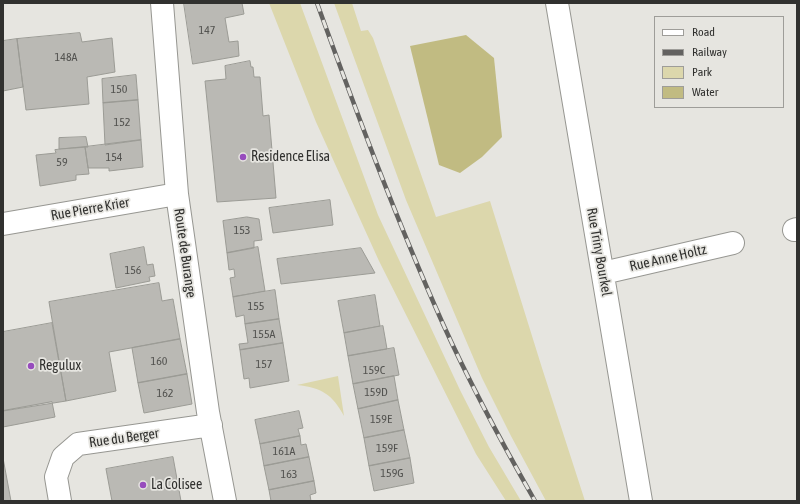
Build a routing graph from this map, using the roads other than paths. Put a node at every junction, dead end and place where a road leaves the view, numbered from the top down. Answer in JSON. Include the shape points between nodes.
{"nodes":[{"id":1,"x":162,"y":3,"type":"edge"},
{"id":2,"x":556,"y":3,"type":"edge"},
{"id":3,"x":176,"y":194,"type":"junction"},
{"id":4,"x":3,"y":224,"type":"edge"},
{"id":5,"x":733,"y":243,"type":"dead end"},
{"id":6,"x":603,"y":273,"type":"junction"},
{"id":7,"x":211,"y":425,"type":"junction"},
{"id":8,"x":60,"y":501,"type":"edge"},
{"id":9,"x":225,"y":501,"type":"edge"},
{"id":10,"x":641,"y":501,"type":"edge"}],
"edges":[{"from":1,"to":3,"type":"street","name":"Route de Burange"},
{"from":2,"to":6,"type":"street","name":"Rue Triny Bourkel"},
{"from":3,"to":4,"type":"street","name":"Rue Pierre Krier"},
{"from":3,"to":7,"type":"street","name":"Route de Burange"},
{"from":5,"to":6,"type":"street","name":"Rue Anne Holtz"},
{"from":6,"to":10,"type":"street","name":"Rue Triny Bourkel"},
{"from":7,"to":8,"type":"street","name":"Rue du Berger","via":[[78,444],[63,457],[56,477]]},
{"from":7,"to":9,"type":"street","name":"Route de Burange"}]}
